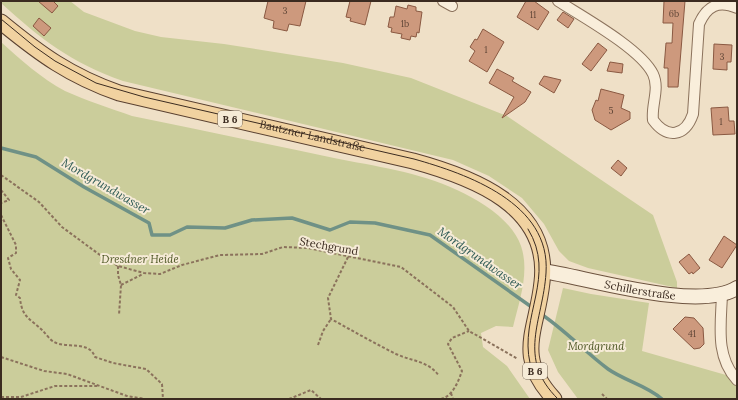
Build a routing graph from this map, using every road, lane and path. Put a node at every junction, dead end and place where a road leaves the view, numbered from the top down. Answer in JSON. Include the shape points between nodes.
{"nodes":[{"id":1,"x":558,"y":1,"type":"edge"},
{"id":2,"x":737,"y":8,"type":"edge"},
{"id":3,"x":1,"y":22,"type":"edge"},
{"id":4,"x":1,"y":175,"type":"edge"},
{"id":5,"x":1,"y":190,"type":"edge"},
{"id":6,"x":1,"y":203,"type":"edge"},
{"id":7,"x":1,"y":215,"type":"edge"},
{"id":8,"x":348,"y":257,"type":"junction"},
{"id":9,"x":118,"y":266,"type":"junction"},
{"id":10,"x":144,"y":273,"type":"junction"},
{"id":11,"x":543,"y":277,"type":"junction"},
{"id":12,"x":121,"y":285,"type":"junction"},
{"id":13,"x":737,"y":288,"type":"edge"},
{"id":14,"x":722,"y":294,"type":"junction"},
{"id":15,"x":119,"y":315,"type":"dead end"},
{"id":16,"x":331,"y":319,"type":"junction"},
{"id":17,"x":469,"y":331,"type":"junction"},
{"id":18,"x":318,"y":345,"type":"dead end"},
{"id":19,"x":1,"y":357,"type":"edge"},
{"id":20,"x":534,"y":367,"type":"junction"},
{"id":21,"x":439,"y":376,"type":"dead end"},
{"id":22,"x":737,"y":380,"type":"edge"},
{"id":23,"x":101,"y":386,"type":"junction"},
{"id":24,"x":451,"y":392,"type":"junction"},
{"id":25,"x":602,"y":394,"type":"dead end"},
{"id":26,"x":1,"y":397,"type":"edge"},
{"id":27,"x":145,"y":399,"type":"edge"},
{"id":28,"x":163,"y":399,"type":"edge"},
{"id":29,"x":289,"y":399,"type":"edge"},
{"id":30,"x":321,"y":399,"type":"edge"},
{"id":31,"x":440,"y":399,"type":"edge"},
{"id":32,"x":453,"y":399,"type":"edge"},
{"id":33,"x":554,"y":399,"type":"edge"},
{"id":34,"x":607,"y":399,"type":"edge"}],
"edges":[{"from":1,"to":2,"type":"street","via":[[604,30],[642,61],[653,74],[655,83],[653,120],[665,132],[671,134],[687,127],[693,114],[699,24],[703,16],[710,6],[719,3]]},
{"from":3,"to":11,"type":"main road","name":"Bautzner Landstraße","number":"B 6","via":[[53,62],[95,84],[119,93],[413,161],[450,171],[471,180],[494,192],[523,217],[532,229],[540,245]]},
{"from":4,"to":9,"type":"path","name":"Stechgrund","via":[[39,202],[62,227]]},
{"from":5,"to":6,"type":"path","via":[[9,200]]},
{"from":7,"to":28,"type":"path","via":[[16,245],[16,253],[8,258],[11,269],[20,280],[16,295],[20,298],[27,318],[54,342],[86,348],[93,351],[95,357],[113,363],[146,369],[162,384]]},
{"from":8,"to":10,"type":"path","name":"Stechgrund","via":[[308,248],[283,248],[262,254],[220,256],[182,265],[160,274]]},
{"from":8,"to":16,"type":"path","via":[[328,298]]},
{"from":8,"to":17,"type":"path","name":"Stechgrund","via":[[401,267],[453,307]]},
{"from":9,"to":10,"type":"path","name":"Stechgrund"},
{"from":9,"to":12,"type":"path"},
{"from":10,"to":12,"type":"path"},
{"from":11,"to":14,"type":"street","name":"Schillerstraße","via":[[690,297]]},
{"from":11,"to":20,"type":"main road","number":"B 6","via":[[531,337]]},
{"from":12,"to":15,"type":"path"},
{"from":13,"to":14,"type":"street","name":"Schillerstraße"},
{"from":14,"to":22,"type":"street","via":[[722,350],[729,371]]},
{"from":16,"to":18,"type":"path"},
{"from":16,"to":21,"type":"path","via":[[398,354],[421,362],[436,370]]},
{"from":17,"to":20,"type":"path","name":"Stechgrund"},
{"from":17,"to":24,"type":"path","via":[[452,338],[448,344],[462,370],[458,384]]},
{"from":19,"to":23,"type":"path","via":[[44,371],[67,374]]},
{"from":20,"to":33,"type":"main road","number":"B 6","via":[[541,383]]},
{"from":23,"to":26,"type":"path","via":[[55,386],[21,397]]},
{"from":23,"to":27,"type":"path","via":[[127,396]]},
{"from":24,"to":31,"type":"path","via":[[446,398]]},
{"from":24,"to":32,"type":"path"},
{"from":25,"to":34,"type":"path"},
{"from":29,"to":30,"type":"path","via":[[312,390]]}]}
